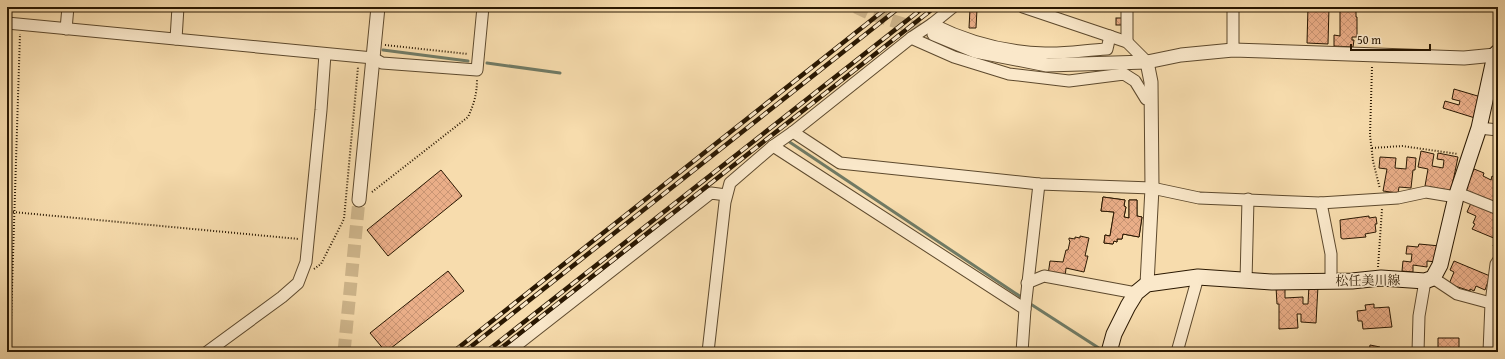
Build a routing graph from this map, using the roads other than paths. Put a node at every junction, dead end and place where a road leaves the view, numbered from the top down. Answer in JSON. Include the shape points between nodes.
{"nodes":[{"id":1,"x":68,"y":7,"type":"edge"},
{"id":2,"x":178,"y":7,"type":"edge"},
{"id":3,"x":378,"y":7,"type":"edge"},
{"id":4,"x":483,"y":7,"type":"edge"},
{"id":5,"x":953,"y":7,"type":"edge"},
{"id":6,"x":1023,"y":7,"type":"edge"},
{"id":7,"x":1127,"y":7,"type":"edge"},
{"id":8,"x":1233,"y":7,"type":"edge"},
{"id":9,"x":7,"y":23,"type":"edge"},
{"id":10,"x":66,"y":29,"type":"junction"},
{"id":11,"x":933,"y":29,"type":"junction"},
{"id":12,"x":1110,"y":36,"type":"junction"},
{"id":13,"x":910,"y":38,"type":"junction"},
{"id":14,"x":176,"y":40,"type":"junction"},
{"id":15,"x":1127,"y":42,"type":"junction"},
{"id":16,"x":1233,"y":50,"type":"junction"},
{"id":17,"x":1497,"y":53,"type":"edge"},
{"id":18,"x":325,"y":54,"type":"junction"},
{"id":19,"x":373,"y":58,"type":"junction"},
{"id":20,"x":1147,"y":62,"type":"junction"},
{"id":21,"x":1151,"y":99,"type":"junction"},
{"id":22,"x":1479,"y":128,"type":"junction"},
{"id":23,"x":1498,"y":130,"type":"edge"},
{"id":24,"x":793,"y":132,"type":"junction"},
{"id":25,"x":773,"y":146,"type":"junction"},
{"id":26,"x":1039,"y":184,"type":"junction"},
{"id":27,"x":1152,"y":188,"type":"junction"},
{"id":28,"x":726,"y":195,"type":"junction"},
{"id":29,"x":1457,"y":195,"type":"junction"},
{"id":30,"x":1248,"y":199,"type":"junction"},
{"id":31,"x":359,"y":200,"type":"tunnel mouth"},
{"id":32,"x":1321,"y":203,"type":"junction"},
{"id":33,"x":1498,"y":209,"type":"edge"},
{"id":34,"x":1498,"y":261,"type":"edge"},
{"id":35,"x":1198,"y":277,"type":"junction"},
{"id":36,"x":1429,"y":280,"type":"junction"},
{"id":37,"x":1246,"y":281,"type":"junction"},
{"id":38,"x":1331,"y":281,"type":"junction"},
{"id":39,"x":1027,"y":283,"type":"junction"},
{"id":40,"x":1141,"y":289,"type":"junction"},
{"id":41,"x":1494,"y":304,"type":"edge"},
{"id":42,"x":1025,"y":309,"type":"junction"},
{"id":43,"x":1112,"y":350,"type":"edge"},
{"id":44,"x":207,"y":352,"type":"edge"},
{"id":45,"x":508,"y":352,"type":"edge"},
{"id":46,"x":708,"y":352,"type":"edge"},
{"id":47,"x":1022,"y":352,"type":"edge"},
{"id":48,"x":1177,"y":352,"type":"edge"},
{"id":49,"x":1418,"y":352,"type":"edge"},
{"id":50,"x":1489,"y":352,"type":"edge"}],
"edges":[{"from":1,"to":10,"type":"street"},
{"from":2,"to":14,"type":"street"},
{"from":3,"to":19,"type":"street"},
{"from":4,"to":19,"type":"street","via":[[477,70],[382,63]]},
{"from":5,"to":11,"type":"street"},
{"from":6,"to":12,"type":"street"},
{"from":7,"to":15,"type":"street"},
{"from":8,"to":16,"type":"street"},
{"from":9,"to":10,"type":"street"},
{"from":10,"to":14,"type":"street"},
{"from":11,"to":12,"type":"street","via":[[1013,51],[1046,53],[1106,49]]},
{"from":11,"to":13,"type":"street"},
{"from":11,"to":20,"type":"street","via":[[975,51],[1047,65]]},
{"from":12,"to":15,"type":"street"},
{"from":13,"to":21,"type":"street","via":[[954,57],[1009,74],[1069,80],[1124,74],[1135,81],[1146,99]]},
{"from":13,"to":24,"type":"street"},
{"from":14,"to":18,"type":"street"},
{"from":15,"to":20,"type":"street"},
{"from":16,"to":17,"type":"street","via":[[1464,58]]},
{"from":16,"to":20,"type":"street","via":[[1181,55]]},
{"from":17,"to":22,"type":"main road"},
{"from":18,"to":19,"type":"street"},
{"from":18,"to":44,"type":"street","via":[[306,262],[298,282],[282,297]]},
{"from":19,"to":31,"type":"street"},
{"from":20,"to":21,"type":"street"},
{"from":21,"to":27,"type":"street"},
{"from":22,"to":23,"type":"street"},
{"from":22,"to":29,"type":"main road"},
{"from":24,"to":25,"type":"street"},
{"from":24,"to":26,"type":"street","via":[[840,164]]},
{"from":25,"to":28,"type":"street","via":[[730,183]]},
{"from":25,"to":42,"type":"street"},
{"from":26,"to":27,"type":"street"},
{"from":26,"to":39,"type":"street"},
{"from":27,"to":30,"type":"street","via":[[1199,198]]},
{"from":27,"to":40,"type":"street"},
{"from":28,"to":45,"type":"street","via":[[711,193]]},
{"from":28,"to":46,"type":"street"},
{"from":29,"to":32,"type":"street","via":[[1426,192],[1398,198]]},
{"from":29,"to":33,"type":"street"},
{"from":29,"to":36,"type":"main road","via":[[1440,265]]},
{"from":30,"to":32,"type":"street"},
{"from":30,"to":37,"type":"street"},
{"from":32,"to":38,"type":"street","via":[[1332,254]]},
{"from":34,"to":41,"type":"street"},
{"from":35,"to":37,"type":"main road","name":"松任美川線"},
{"from":35,"to":40,"type":"main road","name":"松任美川線"},
{"from":35,"to":48,"type":"street"},
{"from":36,"to":38,"type":"main road","name":"松任美川線","via":[[1378,278]]},
{"from":36,"to":41,"type":"street","via":[[1457,294]]},
{"from":36,"to":49,"type":"street","via":[[1419,316]]},
{"from":37,"to":38,"type":"main road","name":"松任美川線"},
{"from":39,"to":40,"type":"street","via":[[1044,276]]},
{"from":39,"to":42,"type":"street"},
{"from":40,"to":43,"type":"main road","via":[[1128,306],[1114,334]]},
{"from":41,"to":50,"type":"street"},
{"from":42,"to":47,"type":"street"}]}
